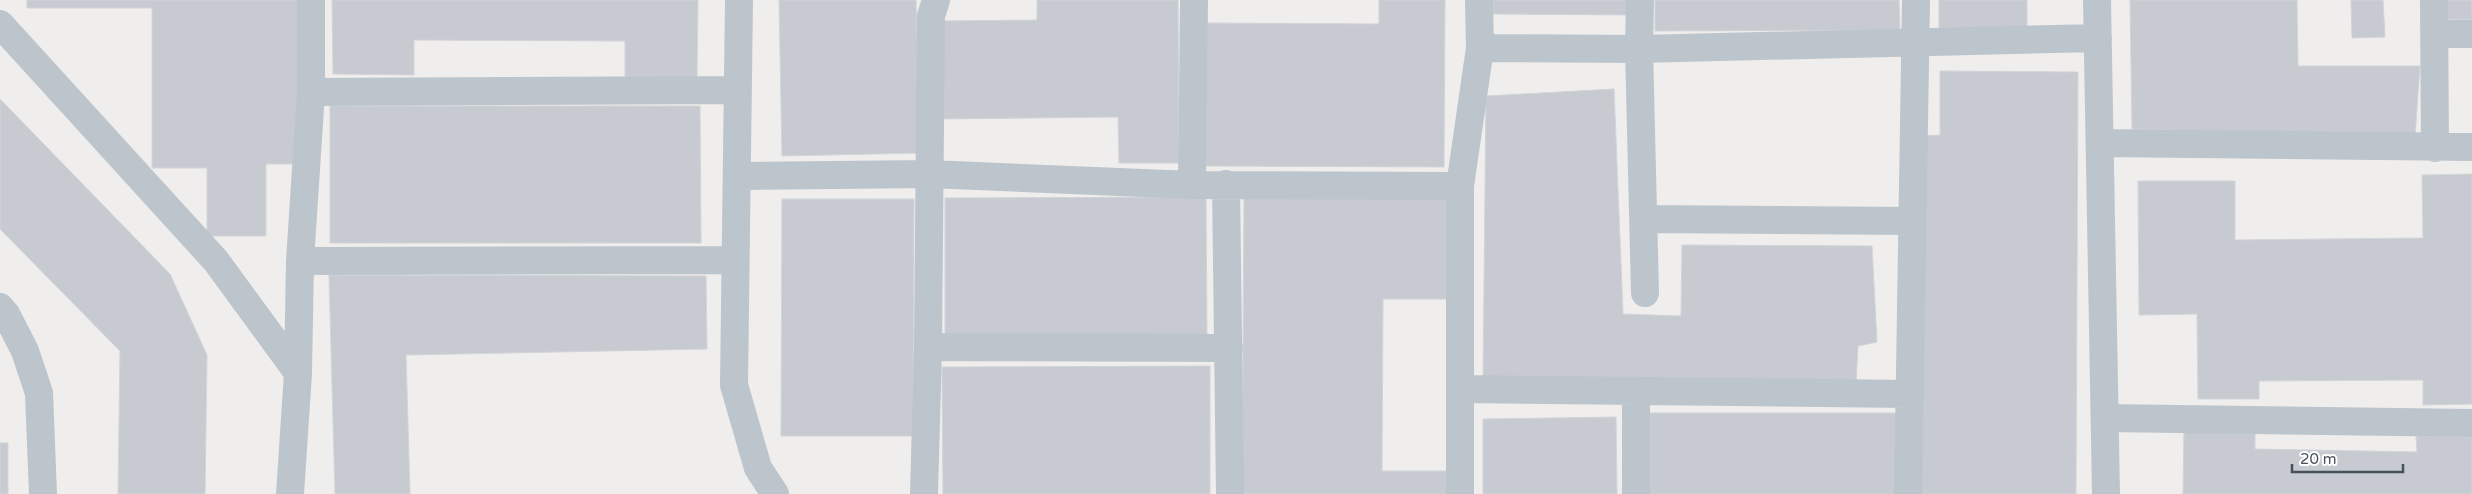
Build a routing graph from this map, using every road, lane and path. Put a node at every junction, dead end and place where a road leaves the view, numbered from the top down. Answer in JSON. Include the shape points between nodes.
{"nodes":[{"id":1,"x":311,"y":0,"type":"edge"},
{"id":2,"x":739,"y":0,"type":"edge"},
{"id":3,"x":936,"y":0,"type":"edge"},
{"id":4,"x":1194,"y":0,"type":"edge"},
{"id":5,"x":1479,"y":0,"type":"edge"},
{"id":6,"x":1640,"y":0,"type":"edge"},
{"id":7,"x":1916,"y":0,"type":"edge"},
{"id":8,"x":2097,"y":0,"type":"edge"},
{"id":9,"x":2434,"y":0,"type":"edge"},
{"id":10,"x":0,"y":24,"type":"edge"},
{"id":11,"x":2435,"y":34,"type":"junction"},
{"id":12,"x":2472,"y":34,"type":"edge"},
{"id":13,"x":2098,"y":38,"type":"junction"},
{"id":14,"x":1916,"y":42,"type":"junction"},
{"id":15,"x":1480,"y":48,"type":"junction"},
{"id":16,"x":1639,"y":49,"type":"junction"},
{"id":17,"x":737,"y":90,"type":"junction"},
{"id":18,"x":311,"y":92,"type":"junction"},
{"id":19,"x":2101,"y":143,"type":"junction"},
{"id":20,"x":2472,"y":147,"type":"edge"},
{"id":21,"x":2435,"y":148,"type":"junction"},
{"id":22,"x":928,"y":174,"type":"junction"},
{"id":23,"x":737,"y":176,"type":"junction"},
{"id":24,"x":1226,"y":184,"type":"junction"},
{"id":25,"x":1192,"y":185,"type":"junction"},
{"id":26,"x":1460,"y":186,"type":"junction"},
{"id":27,"x":1644,"y":219,"type":"junction"},
{"id":28,"x":1912,"y":221,"type":"junction"},
{"id":29,"x":734,"y":260,"type":"junction"},
{"id":30,"x":300,"y":261,"type":"junction"},
{"id":31,"x":1645,"y":293,"type":"dead end"},
{"id":32,"x":0,"y":308,"type":"edge"},
{"id":33,"x":928,"y":347,"type":"junction"},
{"id":34,"x":1229,"y":348,"type":"junction"},
{"id":35,"x":298,"y":373,"type":"junction"},
{"id":36,"x":1461,"y":389,"type":"junction"},
{"id":37,"x":1636,"y":391,"type":"junction"},
{"id":38,"x":1909,"y":394,"type":"junction"},
{"id":39,"x":2105,"y":418,"type":"junction"},
{"id":40,"x":2472,"y":423,"type":"edge"},
{"id":41,"x":43,"y":494,"type":"edge"},
{"id":42,"x":290,"y":494,"type":"edge"},
{"id":43,"x":775,"y":494,"type":"edge"},
{"id":44,"x":924,"y":494,"type":"edge"},
{"id":45,"x":1230,"y":494,"type":"edge"},
{"id":46,"x":1460,"y":494,"type":"edge"},
{"id":47,"x":1636,"y":494,"type":"edge"},
{"id":48,"x":1908,"y":494,"type":"edge"},
{"id":49,"x":2106,"y":494,"type":"edge"}],
"edges":[{"from":1,"to":18,"type":"street"},
{"from":2,"to":17,"type":"street"},
{"from":3,"to":22,"type":"street","via":[[931,16]]},
{"from":4,"to":25,"type":"street"},
{"from":5,"to":15,"type":"street"},
{"from":6,"to":16,"type":"street"},
{"from":7,"to":14,"type":"street"},
{"from":8,"to":13,"type":"street"},
{"from":9,"to":11,"type":"street"},
{"from":10,"to":35,"type":"street","via":[[216,261]]},
{"from":11,"to":12,"type":"street"},
{"from":11,"to":21,"type":"street"},
{"from":13,"to":14,"type":"street"},
{"from":13,"to":19,"type":"street"},
{"from":14,"to":16,"type":"street"},
{"from":14,"to":28,"type":"street"},
{"from":15,"to":16,"type":"street"},
{"from":15,"to":26,"type":"street"},
{"from":16,"to":27,"type":"street"},
{"from":17,"to":18,"type":"street"},
{"from":17,"to":23,"type":"street"},
{"from":18,"to":30,"type":"street"},
{"from":19,"to":21,"type":"street"},
{"from":19,"to":39,"type":"street"},
{"from":20,"to":21,"type":"street"},
{"from":22,"to":23,"type":"street"},
{"from":22,"to":25,"type":"street"},
{"from":22,"to":33,"type":"street"},
{"from":23,"to":29,"type":"street"},
{"from":24,"to":25,"type":"street"},
{"from":24,"to":26,"type":"street"},
{"from":24,"to":34,"type":"street"},
{"from":26,"to":36,"type":"street"},
{"from":27,"to":28,"type":"street"},
{"from":27,"to":31,"type":"street"},
{"from":28,"to":38,"type":"street"},
{"from":29,"to":30,"type":"street"},
{"from":29,"to":43,"type":"street","via":[[734,385],[758,468]]},
{"from":30,"to":35,"type":"street"},
{"from":32,"to":41,"type":"street","via":[[25,351],[39,392]]},
{"from":33,"to":34,"type":"street"},
{"from":33,"to":44,"type":"street"},
{"from":34,"to":45,"type":"street"},
{"from":35,"to":42,"type":"street"},
{"from":36,"to":37,"type":"street"},
{"from":36,"to":46,"type":"street"},
{"from":37,"to":38,"type":"street"},
{"from":37,"to":47,"type":"street"},
{"from":38,"to":48,"type":"street"},
{"from":39,"to":40,"type":"street"},
{"from":39,"to":49,"type":"street"}]}
